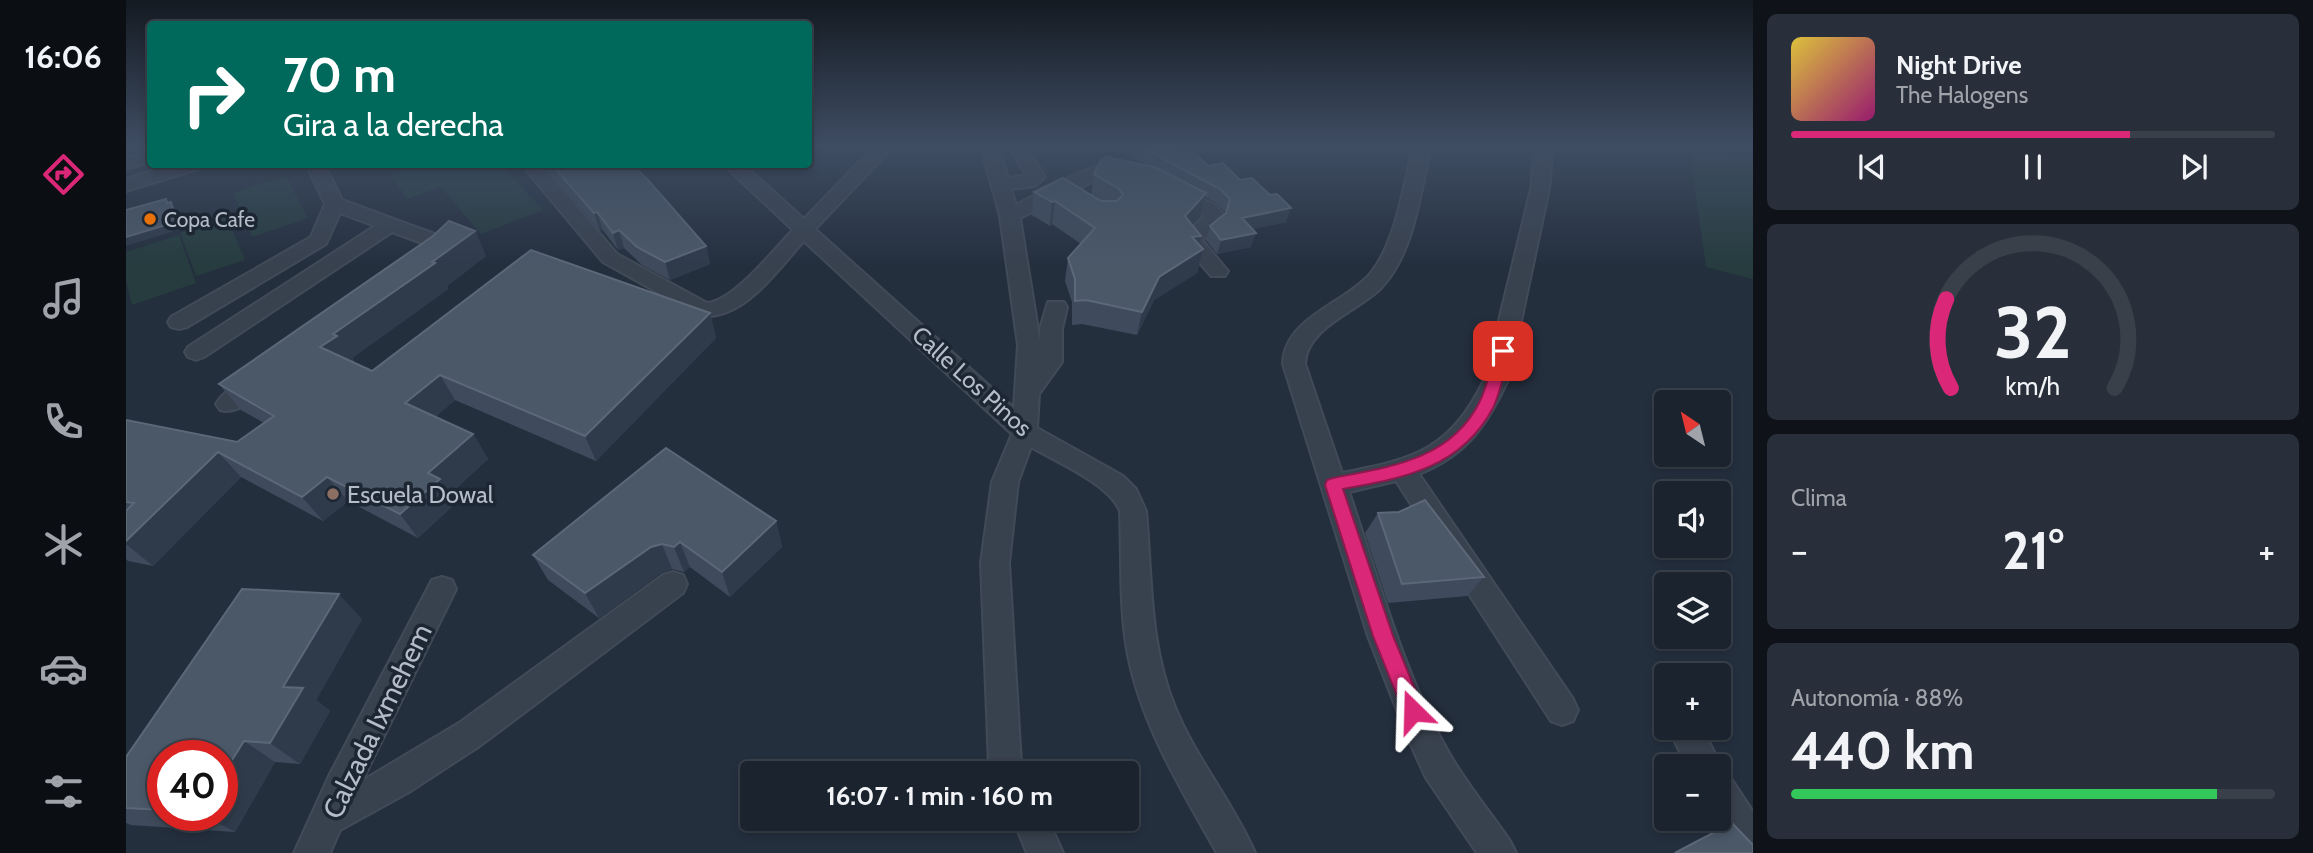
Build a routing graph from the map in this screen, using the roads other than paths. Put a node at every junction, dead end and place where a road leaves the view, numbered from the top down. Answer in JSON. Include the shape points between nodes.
{"nodes":[{"id":1,"x":325,"y":186,"type":"edge"},
{"id":2,"x":549,"y":186,"type":"edge"},
{"id":3,"x":756,"y":186,"type":"edge"},
{"id":4,"x":847,"y":186,"type":"edge"},
{"id":5,"x":1002,"y":186,"type":"edge"},
{"id":6,"x":1071,"y":186,"type":"edge"},
{"id":7,"x":1163,"y":186,"type":"edge"},
{"id":8,"x":1412,"y":186,"type":"edge"},
{"id":9,"x":1539,"y":186,"type":"edge"},
{"id":10,"x":1061,"y":191,"type":"junction"},
{"id":11,"x":334,"y":204,"type":"junction"},
{"id":12,"x":1084,"y":204,"type":"edge"},
{"id":13,"x":1010,"y":216,"type":"junction"},
{"id":14,"x":389,"y":225,"type":"junction"},
{"id":15,"x":805,"y":230,"type":"junction"},
{"id":16,"x":415,"y":271,"type":"edge"},
{"id":17,"x":1218,"y":271,"type":"dead end"},
{"id":18,"x":1056,"y":307,"type":"dead end"},
{"id":19,"x":179,"y":322,"type":"dead end"},
{"id":20,"x":196,"y":352,"type":"dead end"},
{"id":21,"x":272,"y":373,"type":"edge"},
{"id":22,"x":1027,"y":392,"type":"junction"},
{"id":23,"x":228,"y":404,"type":"edge"},
{"id":24,"x":1025,"y":432,"type":"junction"},
{"id":25,"x":1403,"y":471,"type":"junction"},
{"id":26,"x":1333,"y":485,"type":"junction"},
{"id":27,"x":673,"y":584,"type":"dead end"},
{"id":28,"x":442,"y":589,"type":"dead end"},
{"id":29,"x":1562,"y":710,"type":"dead end"},
{"id":30,"x":1005,"y":761,"type":"edge"},
{"id":31,"x":1731,"y":809,"type":"edge"},
{"id":32,"x":328,"y":818,"type":"junction"},
{"id":33,"x":1035,"y":831,"type":"edge"},
{"id":34,"x":1753,"y":843,"type":"edge"},
{"id":35,"x":312,"y":853,"type":"edge"},
{"id":36,"x":1045,"y":853,"type":"edge"},
{"id":37,"x":1237,"y":853,"type":"edge"},
{"id":38,"x":1498,"y":853,"type":"edge"}],
"edges":[{"from":1,"to":11,"type":"street"},
{"from":2,"to":15,"type":"street","via":[[610,258],[700,309],[714,311],[728,304]]},
{"from":3,"to":15,"type":"street","name":"Calle Los Pinos"},
{"from":4,"to":15,"type":"street"},
{"from":5,"to":13,"type":"street"},
{"from":6,"to":10,"type":"street"},
{"from":7,"to":17,"type":"street","via":[[1214,215],[1192,239]]},
{"from":8,"to":26,"type":"street","via":[[1386,267],[1373,286],[1310,331],[1296,348],[1294,364]]},
{"from":9,"to":25,"type":"street","via":[[1497,378],[1486,406],[1458,442]]},
{"from":10,"to":12,"type":"street"},
{"from":10,"to":13,"type":"street"},
{"from":11,"to":14,"type":"street"},
{"from":11,"to":19,"type":"street","via":[[319,240]]},
{"from":13,"to":22,"type":"street","via":[[1029,345]]},
{"from":14,"to":16,"type":"street","via":[[444,247]]},
{"from":14,"to":20,"type":"street"},
{"from":15,"to":24,"type":"street","name":"Calle Los Pinos"},
{"from":18,"to":22,"type":"street","via":[[1051,362]]},
{"from":21,"to":23,"type":"street"},
{"from":22,"to":24,"type":"street"},
{"from":24,"to":30,"type":"street","via":[[1006,482],[995,563]]},
{"from":24,"to":37,"type":"street","name":"Calle Los Pinos","via":[[1114,483],[1127,496],[1133,511],[1139,626],[1158,708],[1170,739]]},
{"from":25,"to":26,"type":"street"},
{"from":25,"to":29,"type":"street"},
{"from":26,"to":38,"type":"street","via":[[1383,636],[1423,736],[1438,766]]},
{"from":27,"to":32,"type":"street","via":[[470,734]]},
{"from":28,"to":32,"type":"street","name":"Calzada Ixmehem"},
{"from":31,"to":34,"type":"street"},
{"from":32,"to":35,"type":"street","name":"Calzada Ixmehem"},
{"from":33,"to":36,"type":"street"}]}
